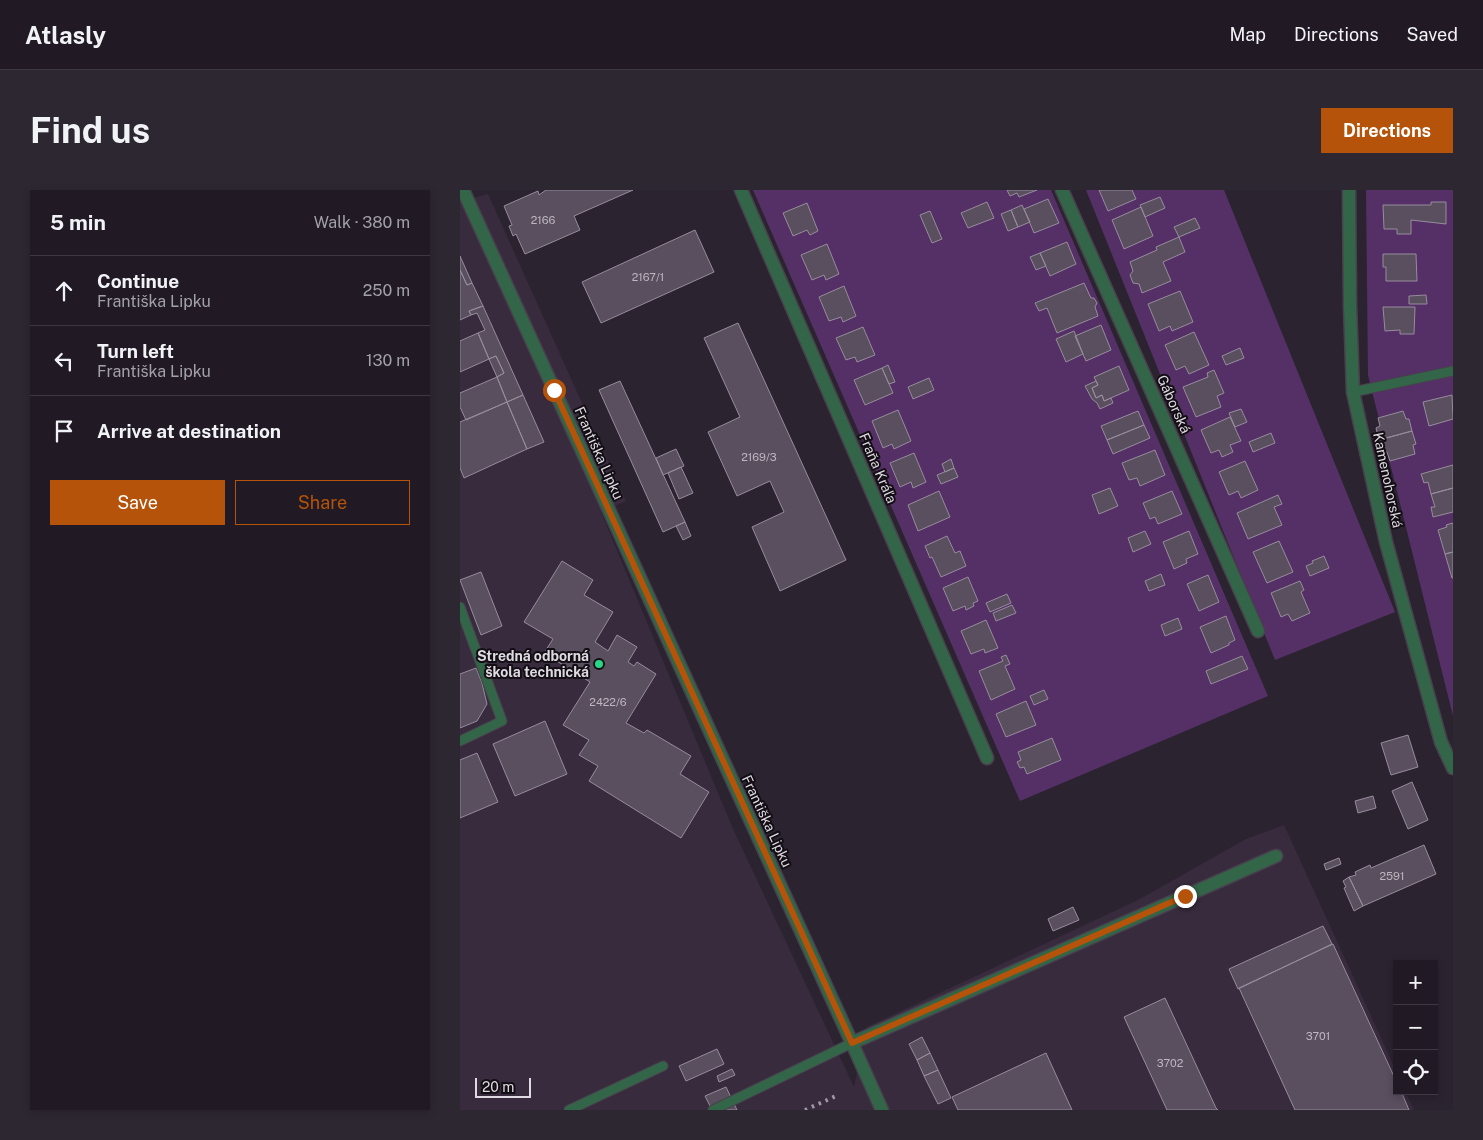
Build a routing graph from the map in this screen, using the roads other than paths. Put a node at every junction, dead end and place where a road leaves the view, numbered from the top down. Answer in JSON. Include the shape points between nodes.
{"nodes":[{"id":1,"x":463,"y":190,"type":"edge"},
{"id":2,"x":742,"y":190,"type":"edge"},
{"id":3,"x":1062,"y":190,"type":"edge"},
{"id":4,"x":1349,"y":190,"type":"edge"},
{"id":5,"x":1453,"y":371,"type":"edge"},
{"id":6,"x":1353,"y":392,"type":"junction"},
{"id":7,"x":460,"y":607,"type":"edge"},
{"id":8,"x":1258,"y":631,"type":"dead end"},
{"id":9,"x":460,"y":740,"type":"edge"},
{"id":10,"x":987,"y":758,"type":"dead end"},
{"id":11,"x":1453,"y":768,"type":"edge"},
{"id":12,"x":1276,"y":856,"type":"dead end"},
{"id":13,"x":852,"y":1043,"type":"junction"},
{"id":14,"x":663,"y":1066,"type":"dead end"},
{"id":15,"x":569,"y":1110,"type":"edge"},
{"id":16,"x":714,"y":1110,"type":"edge"},
{"id":17,"x":882,"y":1110,"type":"edge"}],
"edges":[{"from":1,"to":13,"type":"street","name":"Františka Lipku"},
{"from":2,"to":10,"type":"street","name":"Fraňa Kráľa"},
{"from":3,"to":8,"type":"street","name":"Gáborská"},
{"from":4,"to":6,"type":"street","name":"Kamenohorská"},
{"from":5,"to":6,"type":"lane"},
{"from":6,"to":11,"type":"street","name":"Kamenohorská","via":[[1386,542],[1441,742]]},
{"from":7,"to":9,"type":"lane","via":[[502,721]]},
{"from":12,"to":13,"type":"street"},
{"from":13,"to":16,"type":"lane"},
{"from":13,"to":17,"type":"street","name":"Františka Lipku"},
{"from":14,"to":15,"type":"lane"}]}
